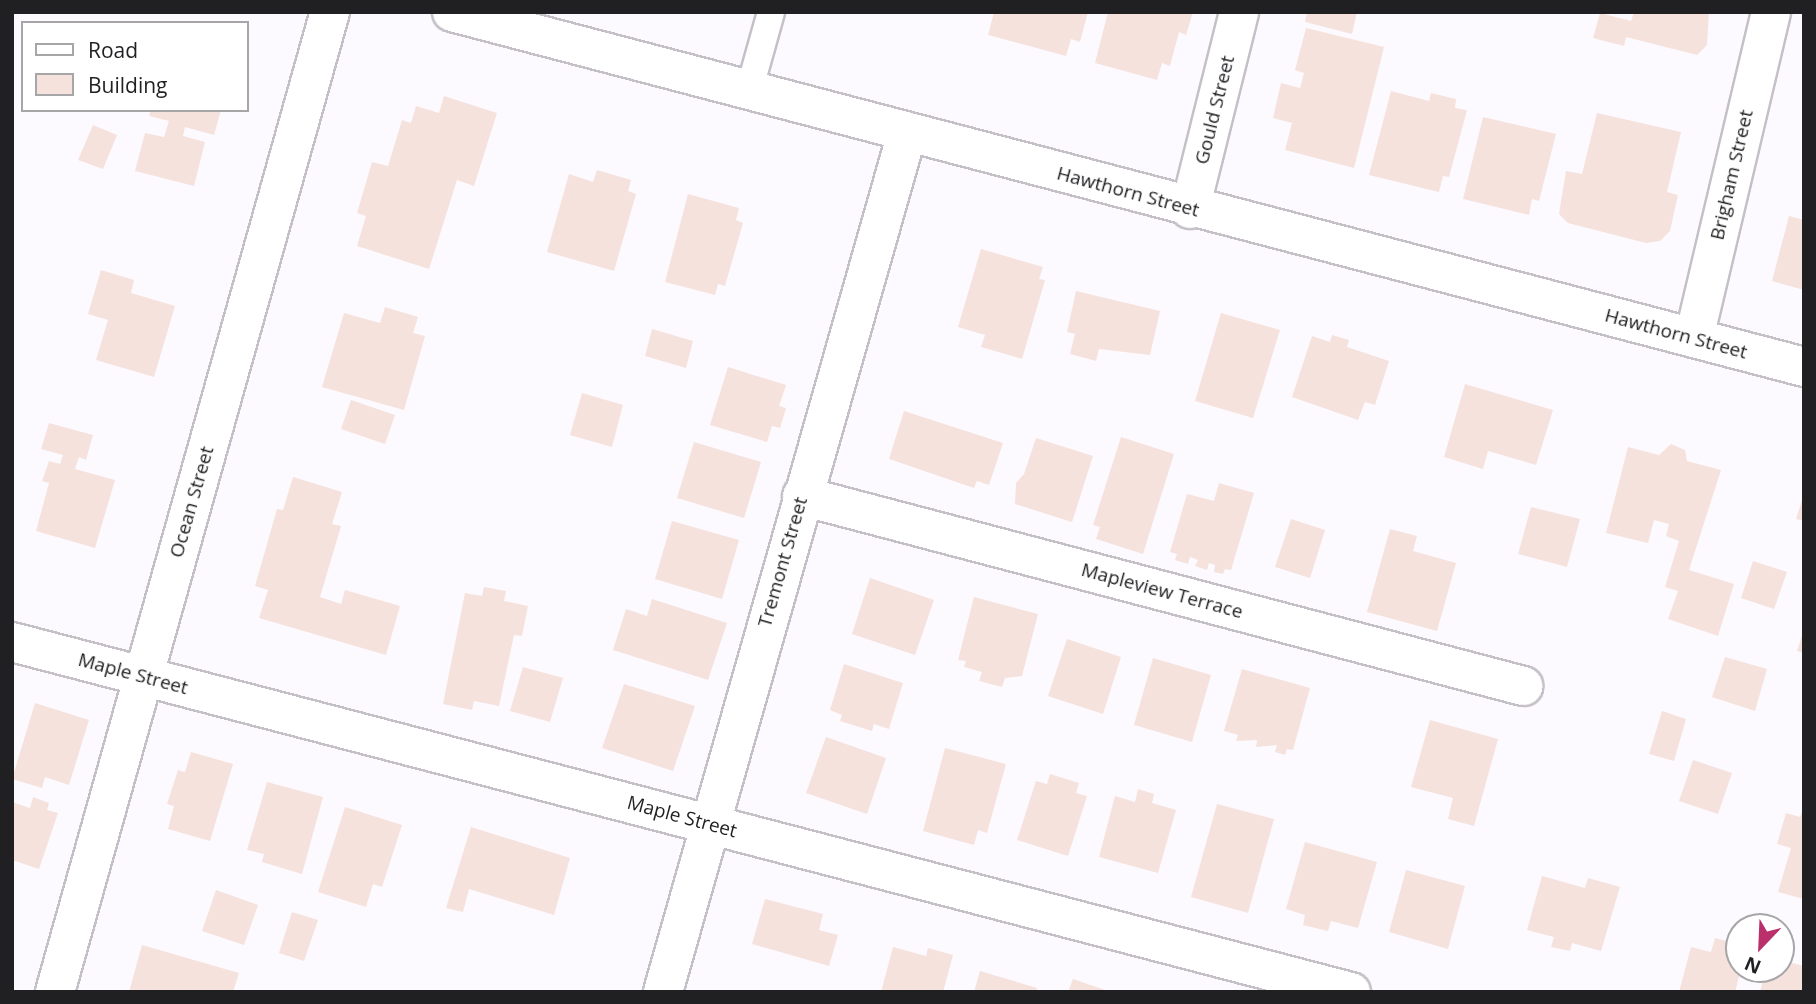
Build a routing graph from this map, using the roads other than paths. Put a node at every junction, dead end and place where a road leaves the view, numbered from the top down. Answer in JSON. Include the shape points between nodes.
{"nodes":[{"id":1,"x":330,"y":12,"type":"edge"},
{"id":2,"x":452,"y":12,"type":"edge"},
{"id":3,"x":771,"y":12,"type":"edge"},
{"id":4,"x":1240,"y":12,"type":"edge"},
{"id":5,"x":1771,"y":12,"type":"edge"},
{"id":6,"x":749,"y":91,"type":"junction"},
{"id":7,"x":907,"y":133,"type":"junction"},
{"id":8,"x":1190,"y":209,"type":"junction"},
{"id":9,"x":1694,"y":338,"type":"junction"},
{"id":10,"x":1804,"y":367,"type":"edge"},
{"id":11,"x":802,"y":496,"type":"junction"},
{"id":12,"x":12,"y":642,"type":"edge"},
{"id":13,"x":143,"y":676,"type":"junction"},
{"id":14,"x":1523,"y":686,"type":"dead end"},
{"id":15,"x":710,"y":824,"type":"junction"},
{"id":16,"x":1278,"y":983,"type":"edge"},
{"id":17,"x":55,"y":992,"type":"edge"},
{"id":18,"x":663,"y":992,"type":"edge"},
{"id":19,"x":1352,"y":992,"type":"edge"}],
"edges":[{"from":1,"to":13,"type":"street","name":"Ocean Street"},
{"from":2,"to":6,"type":"street","name":"Hawthorn Street"},
{"from":3,"to":6,"type":"lane"},
{"from":4,"to":8,"type":"street","name":"Gould Street"},
{"from":5,"to":9,"type":"street","name":"Brigham Street"},
{"from":6,"to":7,"type":"street","name":"Hawthorn Street"},
{"from":7,"to":8,"type":"street","name":"Hawthorn Street"},
{"from":7,"to":11,"type":"street","name":"Tremont Street"},
{"from":8,"to":9,"type":"street","name":"Hawthorn Street"},
{"from":9,"to":10,"type":"street","name":"Hawthorn Street"},
{"from":11,"to":14,"type":"street","name":"Mapleview Terrace"},
{"from":11,"to":15,"type":"street","name":"Tremont Street"},
{"from":12,"to":13,"type":"street","name":"Maple Street"},
{"from":13,"to":15,"type":"street","name":"Maple Street"},
{"from":13,"to":17,"type":"street","name":"Ocean Street"},
{"from":15,"to":16,"type":"street","name":"Maple Street"},
{"from":15,"to":18,"type":"street","name":"Tremont Street"},
{"from":16,"to":19,"type":"street","name":"Maple Street"}]}
